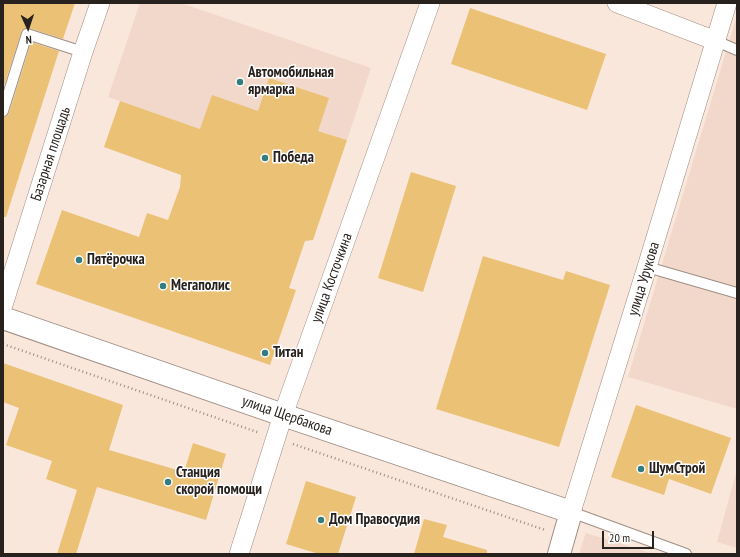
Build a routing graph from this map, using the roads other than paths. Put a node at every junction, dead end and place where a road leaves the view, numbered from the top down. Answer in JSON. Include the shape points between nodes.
{"nodes":[{"id":1,"x":100,"y":3,"type":"edge"},
{"id":2,"x":430,"y":3,"type":"edge"},
{"id":3,"x":617,"y":3,"type":"edge"},
{"id":4,"x":727,"y":3,"type":"edge"},
{"id":5,"x":716,"y":41,"type":"junction"},
{"id":6,"x":737,"y":50,"type":"edge"},
{"id":7,"x":83,"y":52,"type":"junction"},
{"id":8,"x":3,"y":111,"type":"edge"},
{"id":9,"x":648,"y":266,"type":"junction"},
{"id":10,"x":737,"y":293,"type":"edge"},
{"id":11,"x":3,"y":305,"type":"edge"},
{"id":12,"x":3,"y":318,"type":"edge"},
{"id":13,"x":283,"y":415,"type":"junction"},
{"id":14,"x":571,"y":512,"type":"junction"},
{"id":15,"x":239,"y":554,"type":"edge"},
{"id":16,"x":559,"y":554,"type":"edge"},
{"id":17,"x":686,"y":554,"type":"edge"}],
"edges":[{"from":1,"to":7,"type":"street","name":"Базарная площадь"},
{"from":2,"to":13,"type":"street","name":"улица Косточкина"},
{"from":3,"to":5,"type":"street"},
{"from":4,"to":5,"type":"street","name":"улица Урукова"},
{"from":5,"to":6,"type":"lane"},
{"from":5,"to":9,"type":"street","name":"улица Урукова"},
{"from":7,"to":8,"type":"lane","via":[[27,34]]},
{"from":7,"to":11,"type":"street","name":"Базарная площадь"},
{"from":9,"to":10,"type":"lane"},
{"from":9,"to":14,"type":"street","name":"улица Урукова"},
{"from":12,"to":13,"type":"street","name":"улица Щербакова"},
{"from":13,"to":14,"type":"street","name":"улица Щербакова"},
{"from":13,"to":15,"type":"street","name":"улица Косточкина"},
{"from":14,"to":16,"type":"street","name":"улица Урукова"},
{"from":14,"to":17,"type":"lane"}]}
